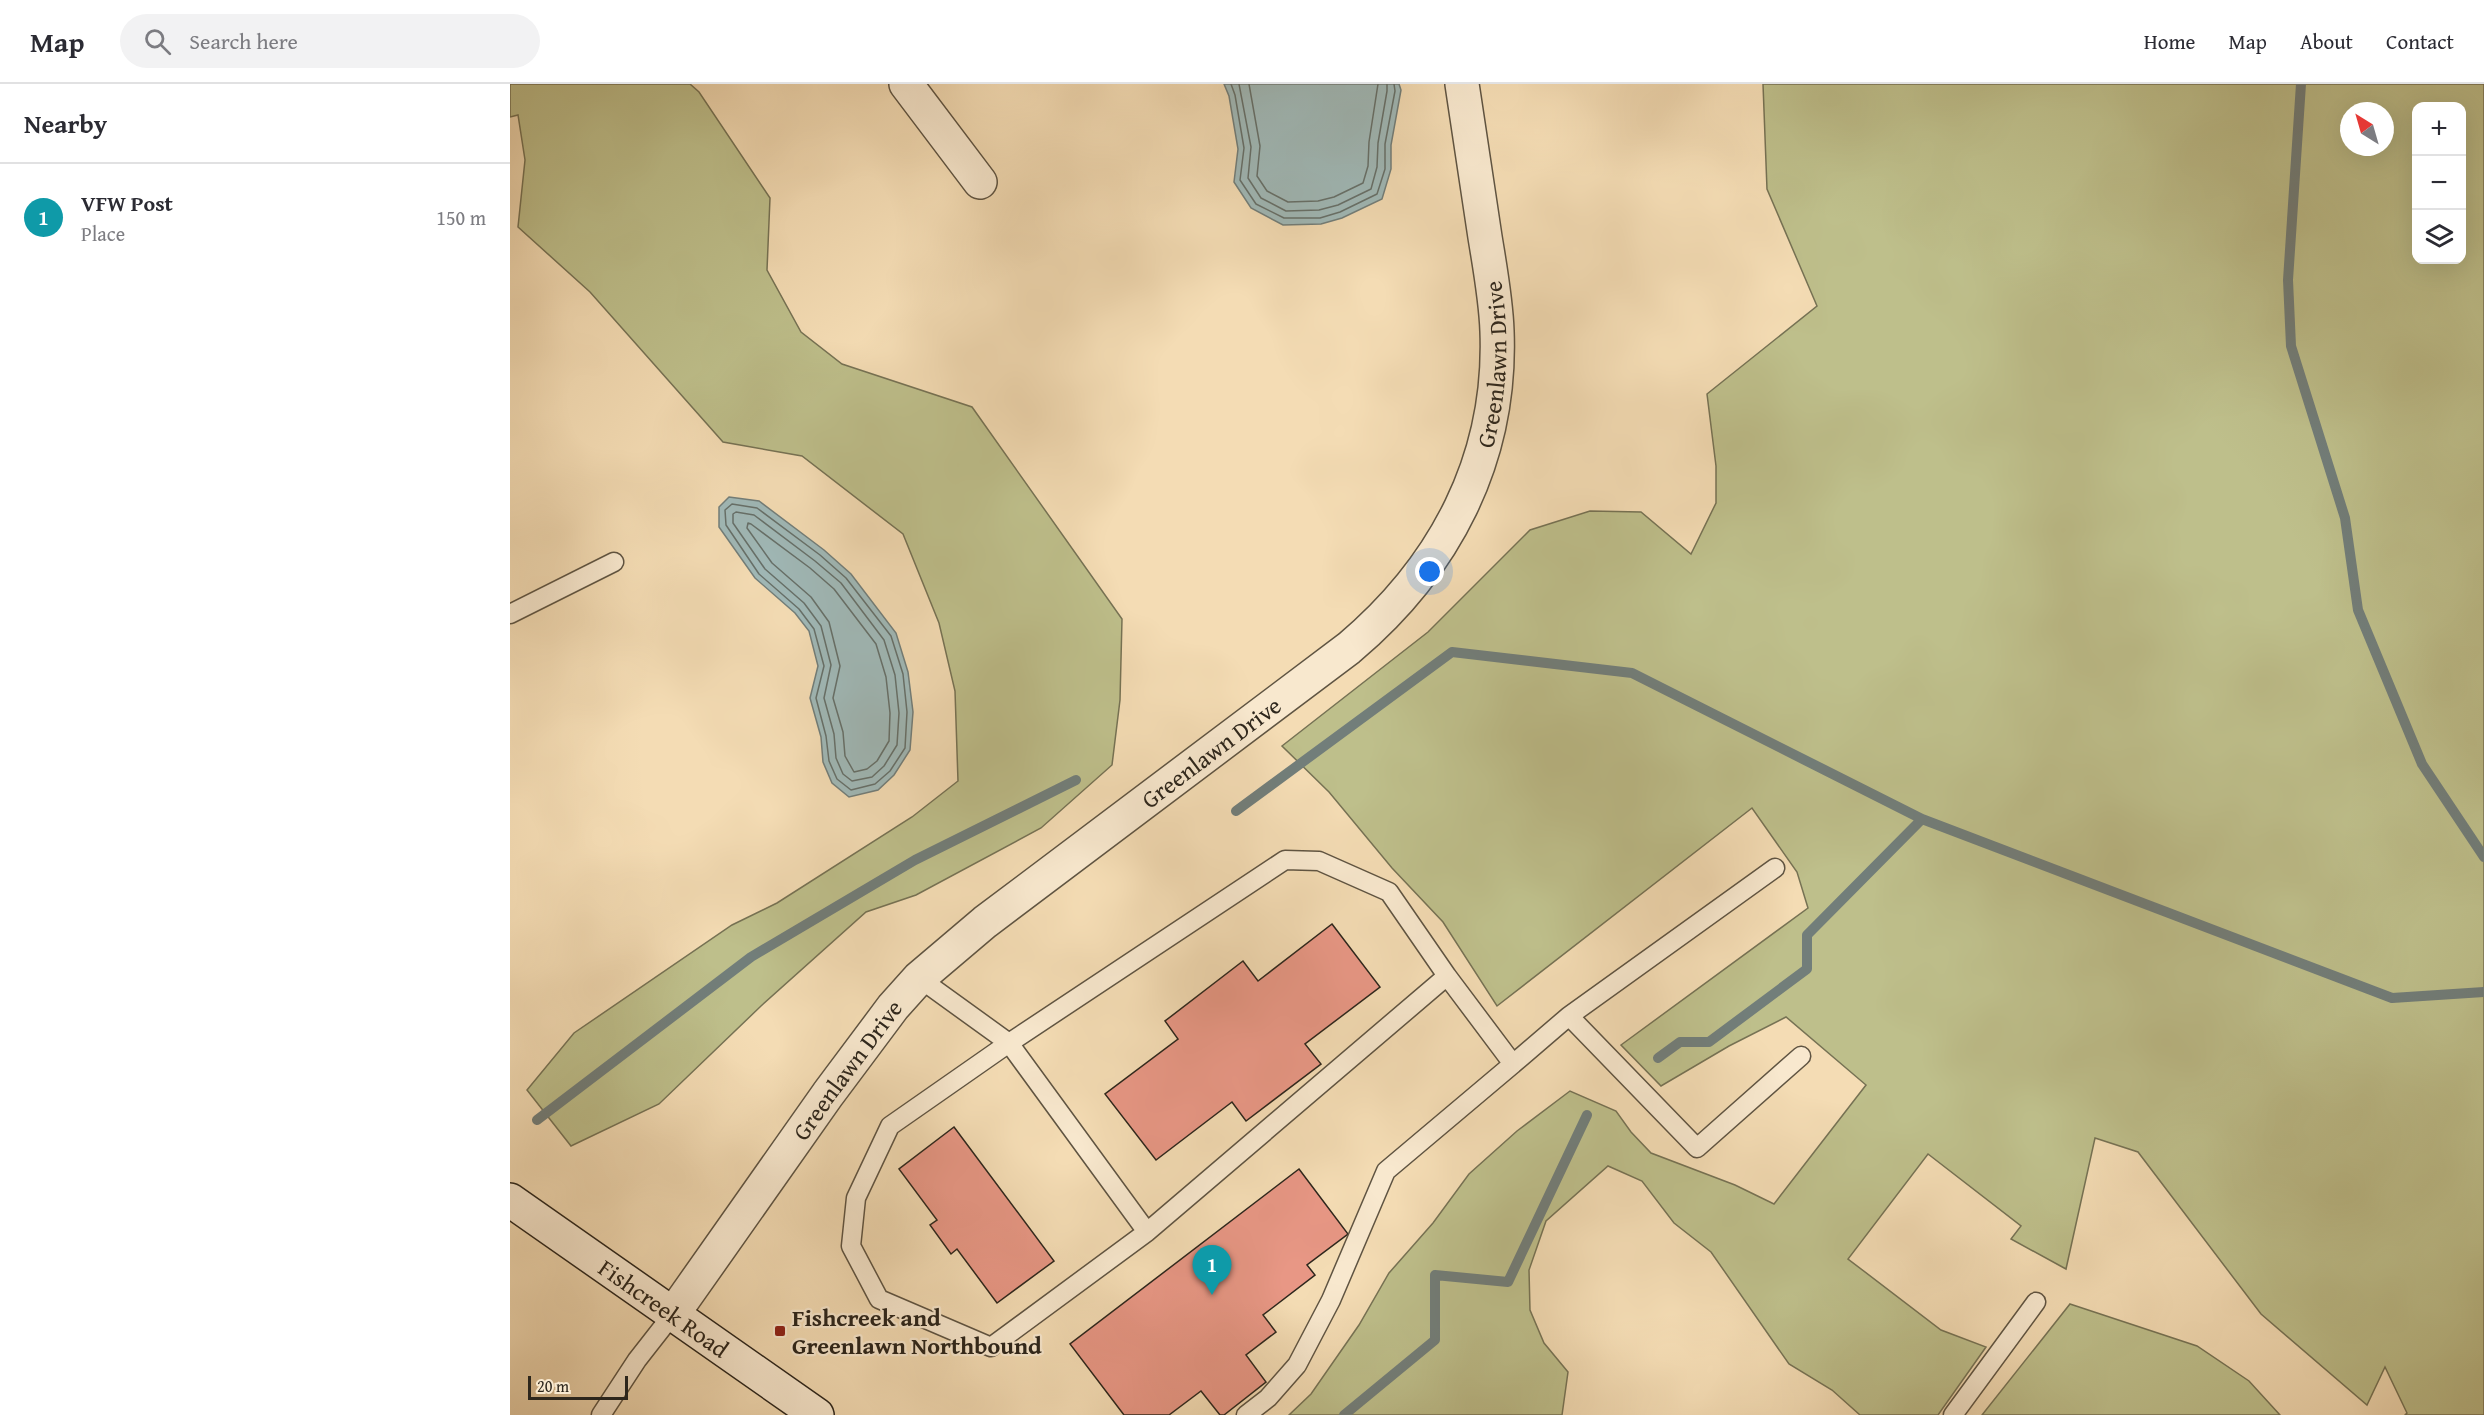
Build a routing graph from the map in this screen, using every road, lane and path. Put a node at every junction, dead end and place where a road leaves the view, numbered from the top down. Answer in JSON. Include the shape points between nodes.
{"nodes":[{"id":1,"x":906,"y":84,"type":"edge"},
{"id":2,"x":1462,"y":84,"type":"edge"},
{"id":3,"x":980,"y":182,"type":"dead end"},
{"id":4,"x":614,"y":562,"type":"dead end"},
{"id":5,"x":510,"y":614,"type":"edge"},
{"id":6,"x":1775,"y":868,"type":"dead end"},
{"id":7,"x":1447,"y":976,"type":"junction"},
{"id":8,"x":918,"y":978,"type":"junction"},
{"id":9,"x":1569,"y":1016,"type":"junction"},
{"id":10,"x":1009,"y":1043,"type":"junction"},
{"id":11,"x":1800,"y":1056,"type":"dead end"},
{"id":12,"x":1514,"y":1064,"type":"junction"},
{"id":13,"x":510,"y":1200,"type":"edge"},
{"id":14,"x":1147,"y":1232,"type":"junction"},
{"id":15,"x":2036,"y":1302,"type":"dead end"},
{"id":16,"x":673,"y":1314,"type":"junction"},
{"id":17,"x":601,"y":1415,"type":"edge"},
{"id":18,"x":818,"y":1415,"type":"edge"},
{"id":19,"x":1246,"y":1415,"type":"edge"},
{"id":20,"x":1953,"y":1415,"type":"edge"}],
"edges":[{"from":1,"to":3,"type":"street"},
{"from":2,"to":8,"type":"street","name":"Greenlawn Drive","via":[[1493,289],[1496,375],[1480,458],[1465,502],[1442,545],[1382,621],[985,922]]},
{"from":4,"to":5,"type":"lane"},
{"from":6,"to":9,"type":"lane"},
{"from":7,"to":10,"type":"lane","via":[[1389,892],[1319,861],[1286,860]]},
{"from":7,"to":12,"type":"lane"},
{"from":7,"to":14,"type":"lane"},
{"from":8,"to":10,"type":"lane"},
{"from":8,"to":16,"type":"street","name":"Greenlawn Drive","via":[[828,1094]]},
{"from":9,"to":11,"type":"lane","via":[[1697,1148]]},
{"from":9,"to":12,"type":"lane"},
{"from":10,"to":14,"type":"lane"},
{"from":10,"to":14,"type":"lane","via":[[890,1126],[856,1198],[851,1246],[879,1299],[991,1347]]},
{"from":12,"to":19,"type":"lane","via":[[1386,1171],[1331,1300],[1297,1365],[1268,1398]]},
{"from":13,"to":16,"type":"street","name":"Fishcreek Road"},
{"from":15,"to":20,"type":"lane"},
{"from":16,"to":17,"type":"lane"},
{"from":16,"to":18,"type":"street","name":"Fishcreek Road"}]}
